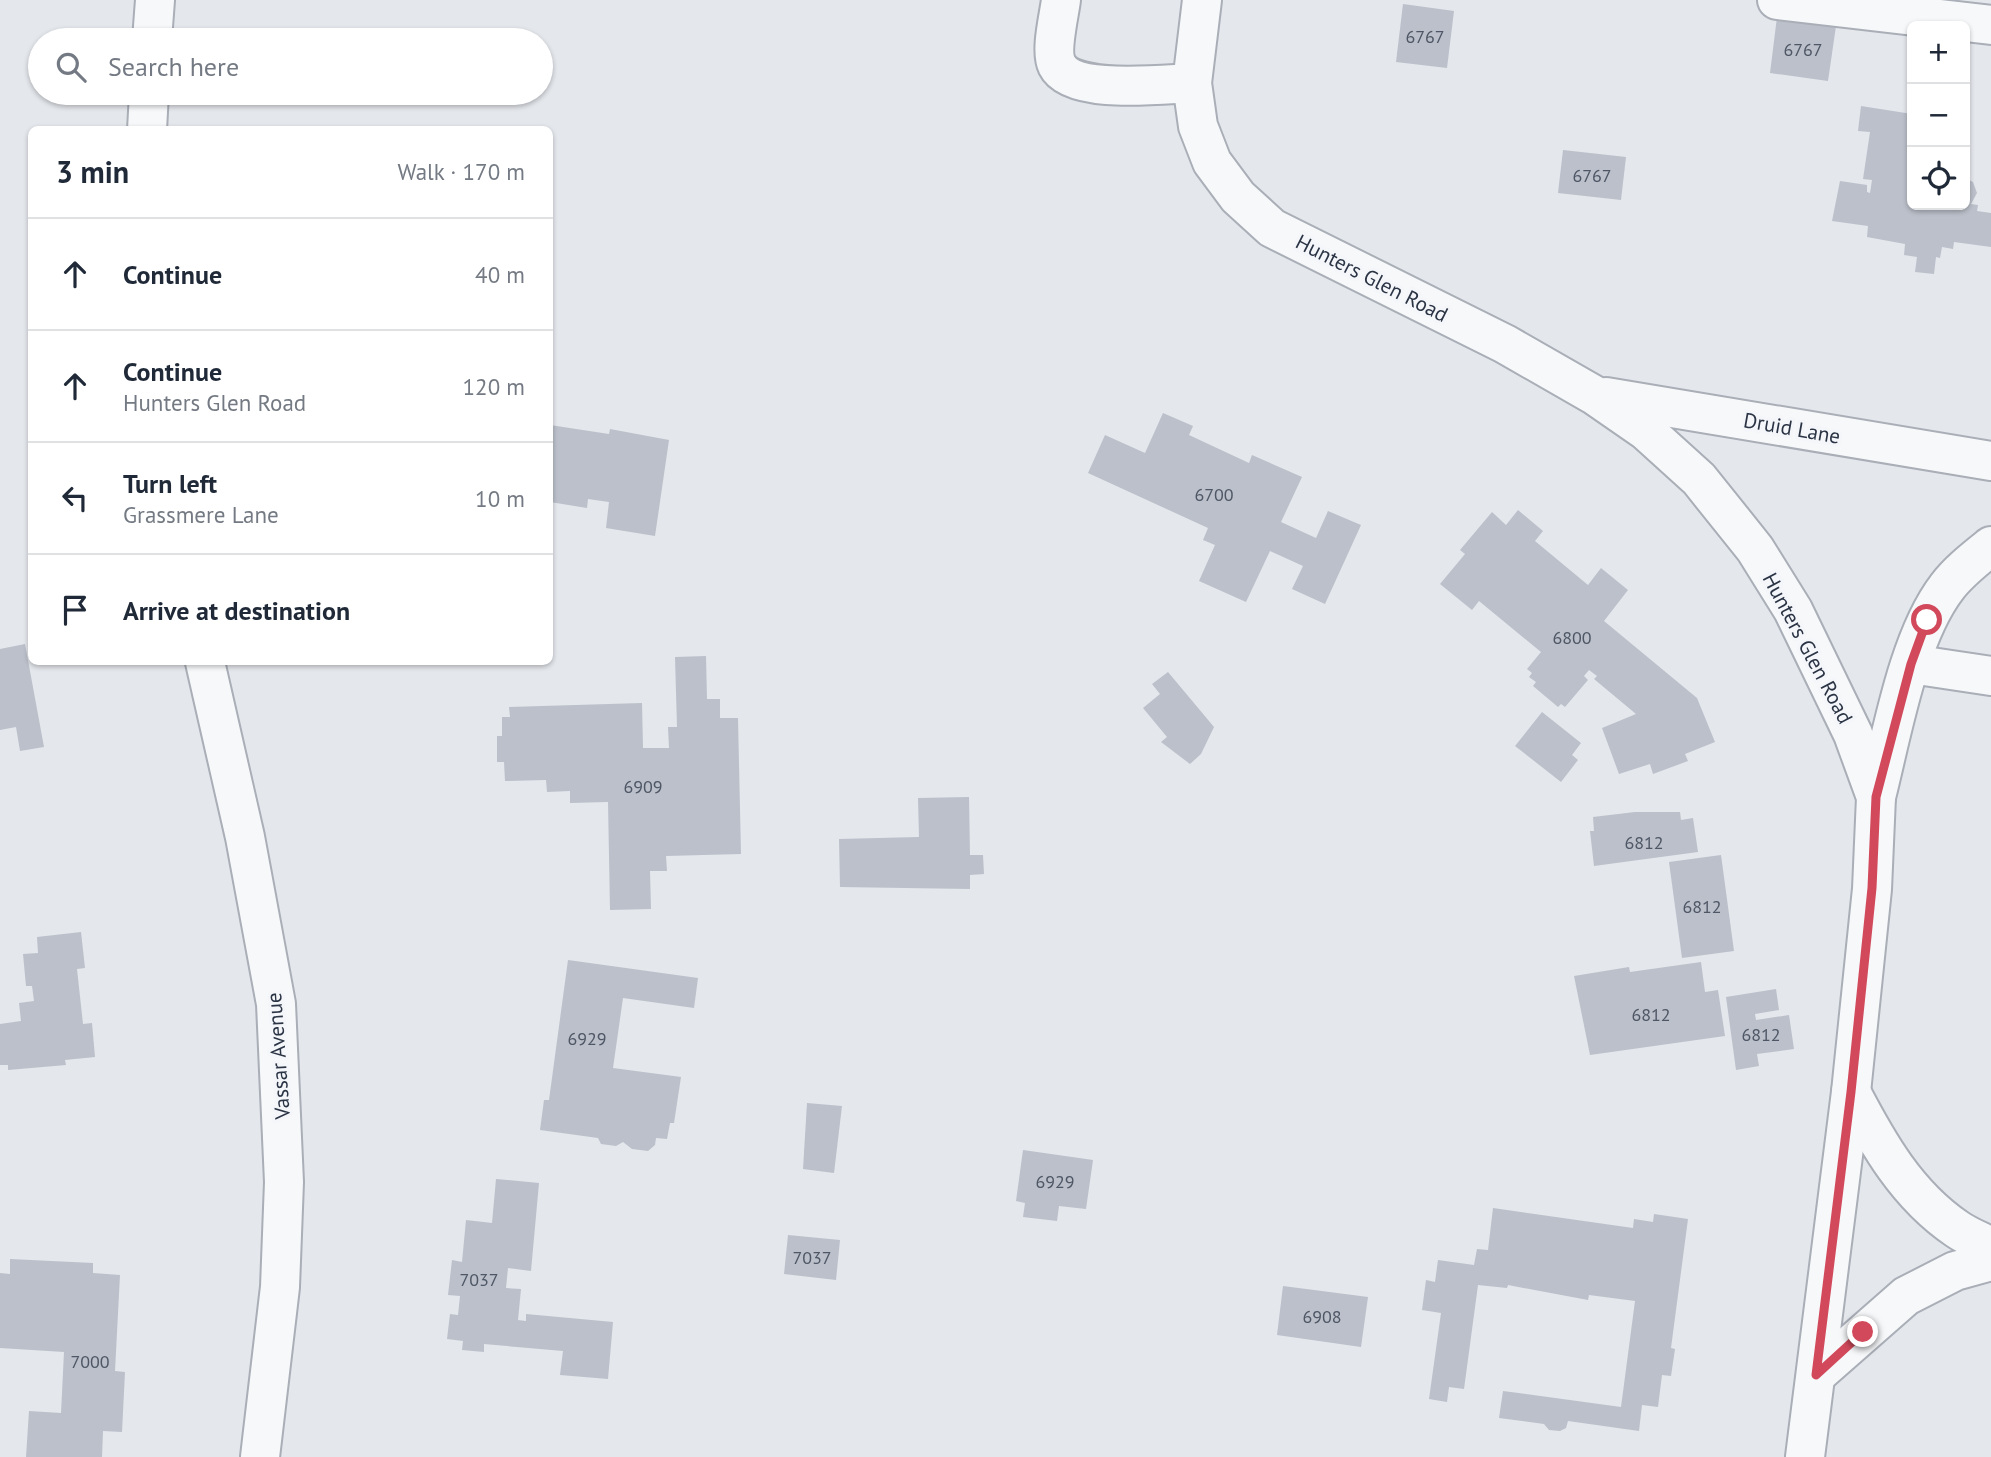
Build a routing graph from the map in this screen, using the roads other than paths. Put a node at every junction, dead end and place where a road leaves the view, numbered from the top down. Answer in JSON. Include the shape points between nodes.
{"nodes":[{"id":1,"x":155,"y":0,"type":"edge"},
{"id":2,"x":1061,"y":0,"type":"edge"},
{"id":3,"x":1202,"y":0,"type":"edge"},
{"id":4,"x":1777,"y":0,"type":"edge"},
{"id":5,"x":1991,"y":25,"type":"edge"},
{"id":6,"x":153,"y":28,"type":"edge"},
{"id":7,"x":1192,"y":83,"type":"junction"},
{"id":8,"x":148,"y":105,"type":"edge"},
{"id":9,"x":147,"y":126,"type":"edge"},
{"id":10,"x":1594,"y":395,"type":"junction"},
{"id":11,"x":1991,"y":461,"type":"edge"},
{"id":12,"x":1991,"y":546,"type":"edge"},
{"id":13,"x":1911,"y":664,"type":"junction"},
{"id":14,"x":206,"y":665,"type":"edge"},
{"id":15,"x":1991,"y":676,"type":"edge"},
{"id":16,"x":1876,"y":797,"type":"junction"},
{"id":17,"x":1851,"y":1092,"type":"junction"},
{"id":18,"x":1991,"y":1247,"type":"edge"},
{"id":19,"x":1991,"y":1261,"type":"edge"},
{"id":20,"x":1816,"y":1375,"type":"junction"},
{"id":21,"x":260,"y":1457,"type":"edge"},
{"id":22,"x":1805,"y":1457,"type":"edge"}],
"edges":[{"from":1,"to":6,"type":"street"},
{"from":2,"to":7,"type":"street","via":[[1054,51],[1056,64],[1066,77],[1100,85]]},
{"from":3,"to":7,"type":"street","name":"Hunters Glen Road"},
{"from":4,"to":5,"type":"street"},
{"from":7,"to":10,"type":"street","name":"Hunters Glen Road","via":[[1198,126],[1212,162],[1238,197],[1272,228],[1505,344]]},
{"from":8,"to":9,"type":"street"},
{"from":10,"to":11,"type":"street","name":"Druid Lane"},
{"from":10,"to":16,"type":"street","name":"Hunters Glen Road","via":[[1646,431],[1699,479],[1755,549],[1793,610],[1853,734]]},
{"from":12,"to":13,"type":"street","via":[[1948,586],[1927,620]]},
{"from":13,"to":15,"type":"street"},
{"from":13,"to":16,"type":"street"},
{"from":14,"to":21,"type":"street","name":"Vassar Avenue","via":[[245,837],[276,1004],[284,1182],[280,1287]]},
{"from":16,"to":17,"type":"street","name":"Hunters Glen Road","via":[[1872,888]]},
{"from":17,"to":18,"type":"street","via":[[1877,1142],[1911,1189],[1957,1229]]},
{"from":17,"to":20,"type":"street","name":"Hunters Glen Road"},
{"from":19,"to":20,"type":"street","via":[[1955,1271],[1906,1296]]},
{"from":20,"to":22,"type":"street","name":"Hunters Glen Road"}]}
